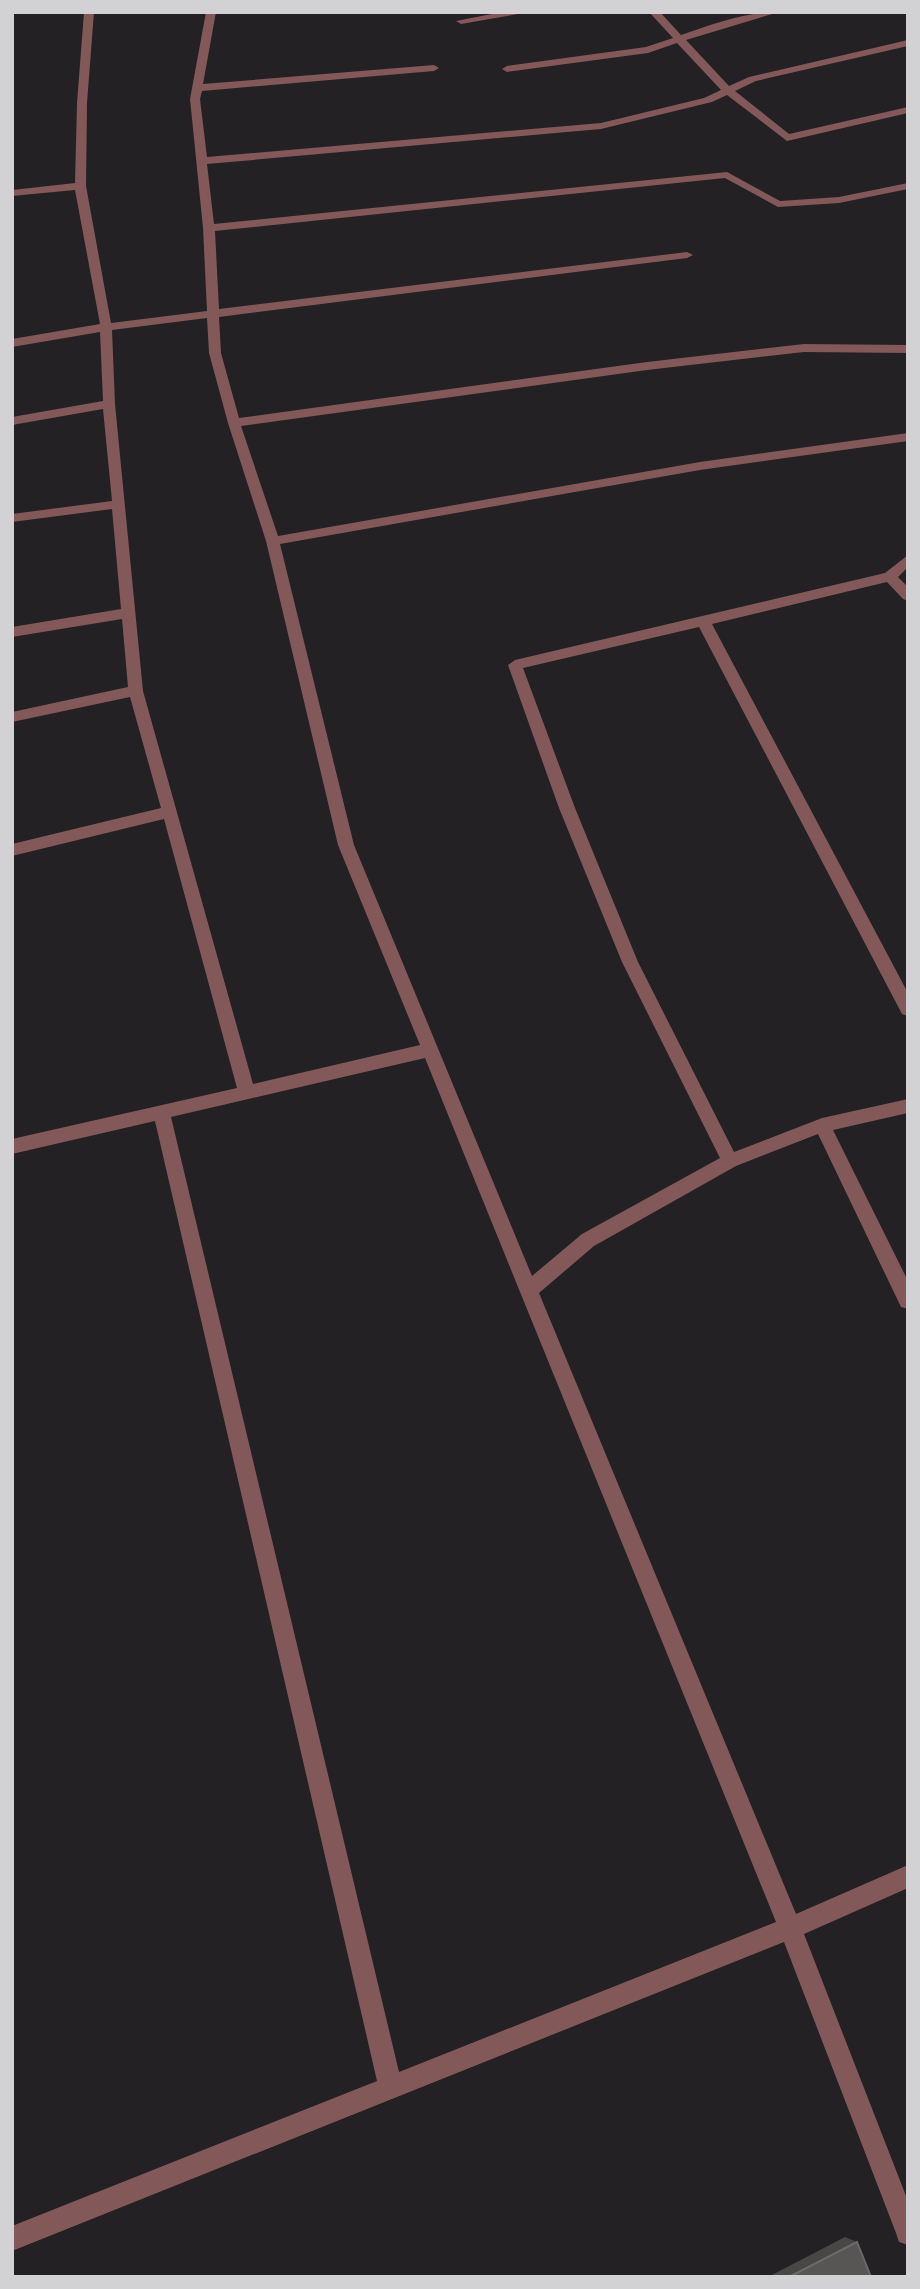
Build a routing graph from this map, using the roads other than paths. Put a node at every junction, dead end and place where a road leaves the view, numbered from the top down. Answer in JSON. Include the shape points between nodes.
{"nodes":[{"id":1,"x":89,"y":12,"type":"edge"},
{"id":2,"x":525,"y":12,"type":"edge"},
{"id":3,"x":654,"y":12,"type":"edge"},
{"id":4,"x":774,"y":12,"type":"edge"},
{"id":5,"x":214,"y":13,"type":"edge"},
{"id":6,"x":461,"y":22,"type":"dead end"},
{"id":7,"x":681,"y":39,"type":"junction"},
{"id":8,"x":908,"y":43,"type":"edge"},
{"id":9,"x":434,"y":68,"type":"dead end"},
{"id":10,"x":507,"y":69,"type":"dead end"},
{"id":11,"x":197,"y":88,"type":"junction"},
{"id":12,"x":726,"y":89,"type":"junction"},
{"id":13,"x":908,"y":110,"type":"edge"},
{"id":14,"x":202,"y":161,"type":"junction"},
{"id":15,"x":80,"y":186,"type":"junction"},
{"id":16,"x":908,"y":186,"type":"edge"},
{"id":17,"x":12,"y":193,"type":"edge"},
{"id":18,"x":209,"y":228,"type":"junction"},
{"id":19,"x":687,"y":255,"type":"dead end"},
{"id":20,"x":212,"y":315,"type":"junction"},
{"id":21,"x":106,"y":327,"type":"junction"},
{"id":22,"x":12,"y":343,"type":"edge"},
{"id":23,"x":908,"y":349,"type":"edge"},
{"id":24,"x":109,"y":404,"type":"junction"},
{"id":25,"x":12,"y":421,"type":"edge"},
{"id":26,"x":234,"y":423,"type":"junction"},
{"id":27,"x":908,"y":437,"type":"edge"},
{"id":28,"x":119,"y":504,"type":"junction"},
{"id":29,"x":12,"y":518,"type":"edge"},
{"id":30,"x":273,"y":541,"type":"junction"},
{"id":31,"x":908,"y":559,"type":"edge"},
{"id":32,"x":890,"y":577,"type":"junction"},
{"id":33,"x":908,"y":596,"type":"edge"},
{"id":34,"x":129,"y":613,"type":"junction"},
{"id":35,"x":703,"y":620,"type":"junction"},
{"id":36,"x":12,"y":632,"type":"edge"},
{"id":37,"x":136,"y":691,"type":"junction"},
{"id":38,"x":12,"y":718,"type":"edge"},
{"id":39,"x":169,"y":812,"type":"junction"},
{"id":40,"x":12,"y":850,"type":"edge"},
{"id":41,"x":908,"y":1009,"type":"edge"},
{"id":42,"x":430,"y":1050,"type":"junction"},
{"id":43,"x":246,"y":1091,"type":"junction"},
{"id":44,"x":908,"y":1105,"type":"edge"},
{"id":45,"x":162,"y":1114,"type":"junction"},
{"id":46,"x":822,"y":1125,"type":"junction"},
{"id":47,"x":12,"y":1147,"type":"edge"},
{"id":48,"x":730,"y":1161,"type":"junction"},
{"id":49,"x":528,"y":1291,"type":"junction"},
{"id":50,"x":908,"y":1301,"type":"edge"},
{"id":51,"x":908,"y":1876,"type":"edge"},
{"id":52,"x":790,"y":1928,"type":"junction"},
{"id":53,"x":391,"y":2088,"type":"junction"},
{"id":54,"x":908,"y":2233,"type":"edge"},
{"id":55,"x":12,"y":2239,"type":"edge"}],
"edges":[{"from":1,"to":15,"type":"street"},
{"from":2,"to":6,"type":"street"},
{"from":3,"to":7,"type":"street"},
{"from":4,"to":7,"type":"street"},
{"from":5,"to":11,"type":"street"},
{"from":7,"to":10,"type":"street","via":[[648,50]]},
{"from":7,"to":12,"type":"street"},
{"from":8,"to":12,"type":"street"},
{"from":9,"to":11,"type":"street"},
{"from":11,"to":14,"type":"street"},
{"from":12,"to":13,"type":"street","via":[[787,138]]},
{"from":12,"to":14,"type":"street","via":[[708,100],[601,126]]},
{"from":14,"to":18,"type":"street"},
{"from":15,"to":17,"type":"street"},
{"from":15,"to":21,"type":"street"},
{"from":16,"to":18,"type":"street","via":[[839,200],[778,204],[727,175]]},
{"from":18,"to":20,"type":"street"},
{"from":19,"to":20,"type":"street"},
{"from":20,"to":21,"type":"street"},
{"from":20,"to":26,"type":"street","via":[[215,353]]},
{"from":21,"to":22,"type":"street"},
{"from":21,"to":24,"type":"street"},
{"from":23,"to":26,"type":"street","via":[[804,348]]},
{"from":24,"to":25,"type":"street"},
{"from":24,"to":28,"type":"street"},
{"from":26,"to":30,"type":"street"},
{"from":27,"to":30,"type":"street","via":[[701,466]]},
{"from":28,"to":29,"type":"street"},
{"from":28,"to":34,"type":"street"},
{"from":30,"to":42,"type":"street","via":[[346,845]]},
{"from":31,"to":32,"type":"street"},
{"from":32,"to":33,"type":"street"},
{"from":32,"to":35,"type":"street"},
{"from":34,"to":36,"type":"street"},
{"from":34,"to":37,"type":"street"},
{"from":35,"to":41,"type":"street"},
{"from":35,"to":48,"type":"street","via":[[515,665],[630,962]]},
{"from":37,"to":38,"type":"street"},
{"from":37,"to":39,"type":"street"},
{"from":39,"to":40,"type":"street"},
{"from":39,"to":43,"type":"street"},
{"from":42,"to":43,"type":"street"},
{"from":42,"to":49,"type":"street"},
{"from":43,"to":45,"type":"street"},
{"from":44,"to":46,"type":"street"},
{"from":45,"to":47,"type":"street"},
{"from":45,"to":53,"type":"street"},
{"from":46,"to":48,"type":"street"},
{"from":46,"to":50,"type":"street"},
{"from":48,"to":49,"type":"street","via":[[587,1240]]},
{"from":49,"to":52,"type":"street"},
{"from":51,"to":52,"type":"street"},
{"from":52,"to":53,"type":"street"},
{"from":52,"to":54,"type":"street"},
{"from":53,"to":55,"type":"street"}]}
